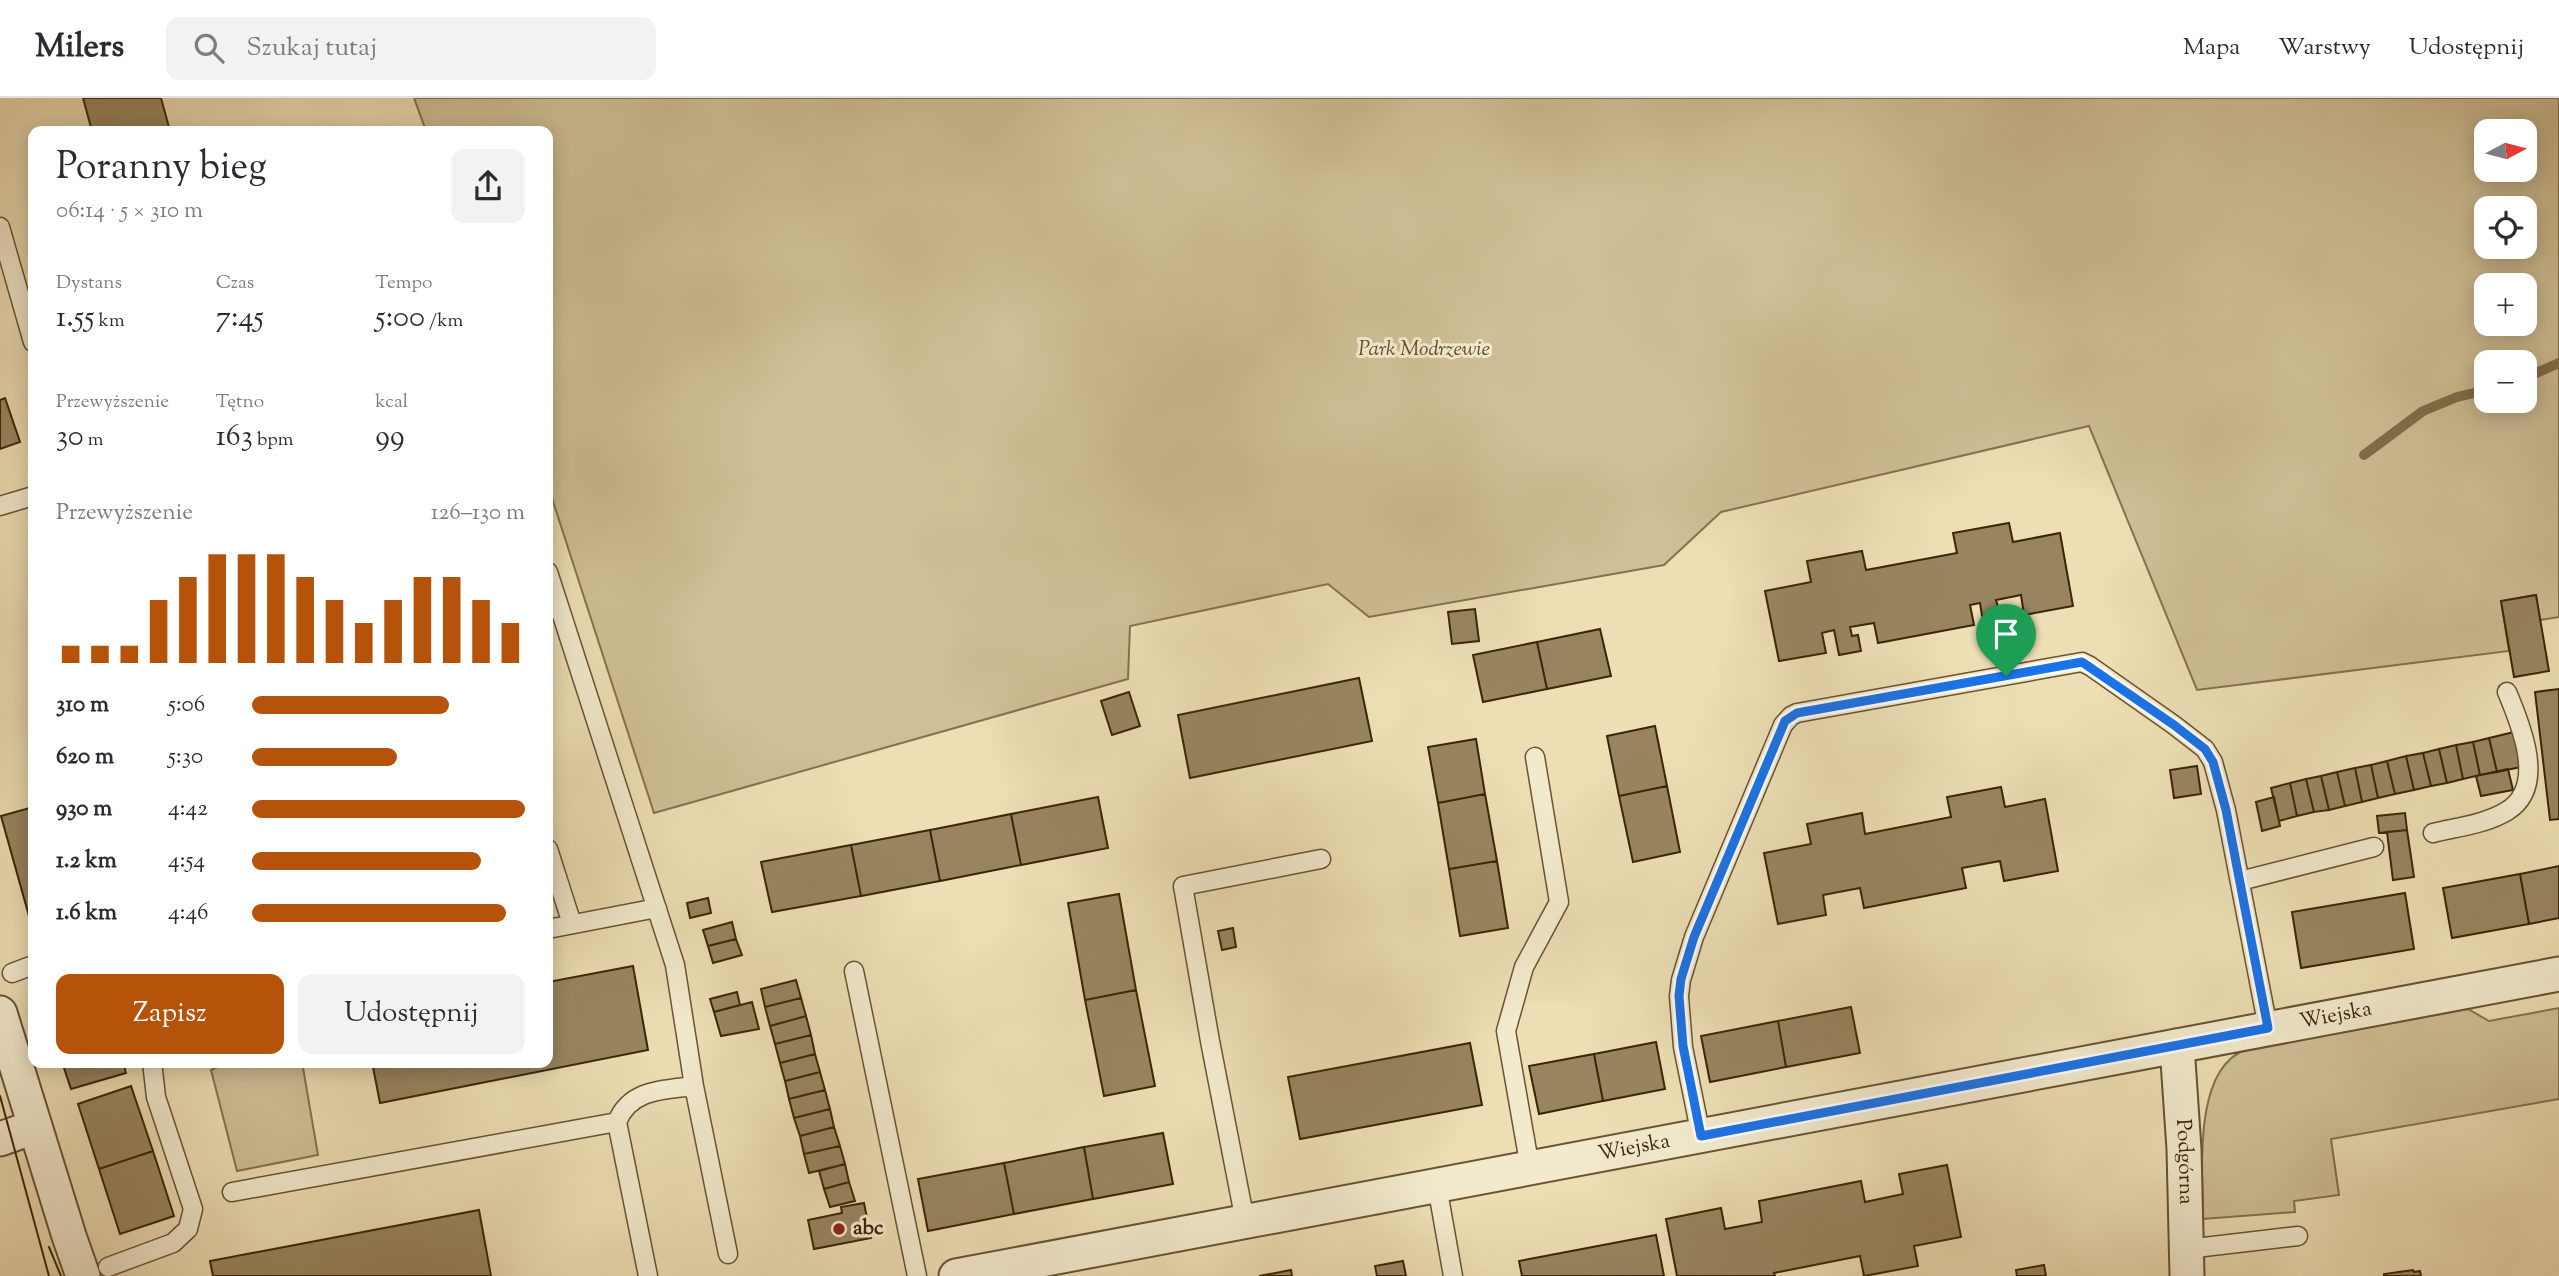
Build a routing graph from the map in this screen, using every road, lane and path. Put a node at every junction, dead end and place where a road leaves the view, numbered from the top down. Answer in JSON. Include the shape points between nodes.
{"nodes":[{"id":1,"x":0,"y":227,"type":"edge"},
{"id":2,"x":28,"y":325,"type":"edge"},
{"id":3,"x":28,"y":498,"type":"edge"},
{"id":4,"x":0,"y":506,"type":"edge"},
{"id":5,"x":553,"y":587,"type":"edge"},
{"id":6,"x":2507,"y":692,"type":"dead end"},
{"id":7,"x":1535,"y":757,"type":"dead end"},
{"id":8,"x":2433,"y":833,"type":"dead end"},
{"id":9,"x":2374,"y":847,"type":"dead end"},
{"id":10,"x":1321,"y":859,"type":"dead end"},
{"id":11,"x":553,"y":865,"type":"edge"},
{"id":12,"x":2240,"y":881,"type":"junction"},
{"id":13,"x":657,"y":908,"type":"junction"},
{"id":14,"x":572,"y":924,"type":"junction"},
{"id":15,"x":553,"y":928,"type":"edge"},
{"id":16,"x":28,"y":967,"type":"edge"},
{"id":17,"x":854,"y":971,"type":"dead end"},
{"id":18,"x":12,"y":973,"type":"dead end"},
{"id":19,"x":2559,"y":974,"type":"edge"},
{"id":20,"x":0,"y":1013,"type":"edge"},
{"id":21,"x":2268,"y":1028,"type":"junction"},
{"id":22,"x":2178,"y":1046,"type":"junction"},
{"id":23,"x":153,"y":1068,"type":"edge"},
{"id":24,"x":694,"y":1086,"type":"junction"},
{"id":25,"x":617,"y":1122,"type":"junction"},
{"id":26,"x":34,"y":1127,"type":"junction"},
{"id":27,"x":1701,"y":1136,"type":"junction"},
{"id":28,"x":0,"y":1139,"type":"edge"},
{"id":29,"x":1530,"y":1168,"type":"junction"},
{"id":30,"x":1437,"y":1186,"type":"junction"},
{"id":31,"x":232,"y":1192,"type":"dead end"},
{"id":32,"x":1245,"y":1221,"type":"junction"},
{"id":33,"x":2298,"y":1236,"type":"dead end"},
{"id":34,"x":728,"y":1254,"type":"dead end"},
{"id":35,"x":2187,"y":1262,"type":"edge"},
{"id":36,"x":95,"y":1271,"type":"edge"},
{"id":37,"x":648,"y":1276,"type":"edge"},
{"id":38,"x":917,"y":1276,"type":"edge"},
{"id":39,"x":956,"y":1276,"type":"edge"},
{"id":40,"x":1453,"y":1276,"type":"edge"}],
"edges":[{"from":1,"to":2,"type":"lane"},
{"from":3,"to":4,"type":"lane"},
{"from":5,"to":13,"type":"lane"},
{"from":6,"to":8,"type":"lane","via":[[2520,721],[2529,773],[2527,789],[2508,811]]},
{"from":7,"to":29,"type":"lane","via":[[1559,902],[1524,967],[1506,1031]]},
{"from":9,"to":12,"type":"lane"},
{"from":10,"to":32,"type":"lane","via":[[1183,886]]},
{"from":11,"to":14,"type":"lane"},
{"from":12,"to":21,"type":"lane"},
{"from":12,"to":27,"type":"lane","via":[[2217,772],[2205,749],[2082,662],[1793,715],[1785,721],[1694,937],[1681,979],[1683,1046]]},
{"from":13,"to":14,"type":"lane"},
{"from":13,"to":24,"type":"lane","via":[[675,965]]},
{"from":14,"to":15,"type":"lane"},
{"from":16,"to":18,"type":"lane"},
{"from":17,"to":38,"type":"lane"},
{"from":19,"to":21,"type":"street","name":"Wiejska"},
{"from":20,"to":26,"type":"street"},
{"from":21,"to":22,"type":"street","name":"Wiejska"},
{"from":22,"to":27,"type":"street","name":"Wiejska"},
{"from":22,"to":35,"type":"street","name":"Podgórna"},
{"from":23,"to":36,"type":"lane","via":[[156,1097],[192,1209],[188,1229],[173,1243]]},
{"from":24,"to":25,"type":"lane","via":[[646,1093],[631,1100]]},
{"from":24,"to":34,"type":"lane"},
{"from":25,"to":31,"type":"lane"},
{"from":25,"to":37,"type":"lane"},
{"from":26,"to":28,"type":"street"},
{"from":26,"to":36,"type":"street"},
{"from":27,"to":29,"type":"street","name":"Wiejska"},
{"from":29,"to":30,"type":"street","name":"Wiejska"},
{"from":30,"to":32,"type":"street","name":"Wiejska"},
{"from":30,"to":40,"type":"lane"},
{"from":32,"to":39,"type":"street","name":"Wiejska"},
{"from":33,"to":35,"type":"lane"}]}
